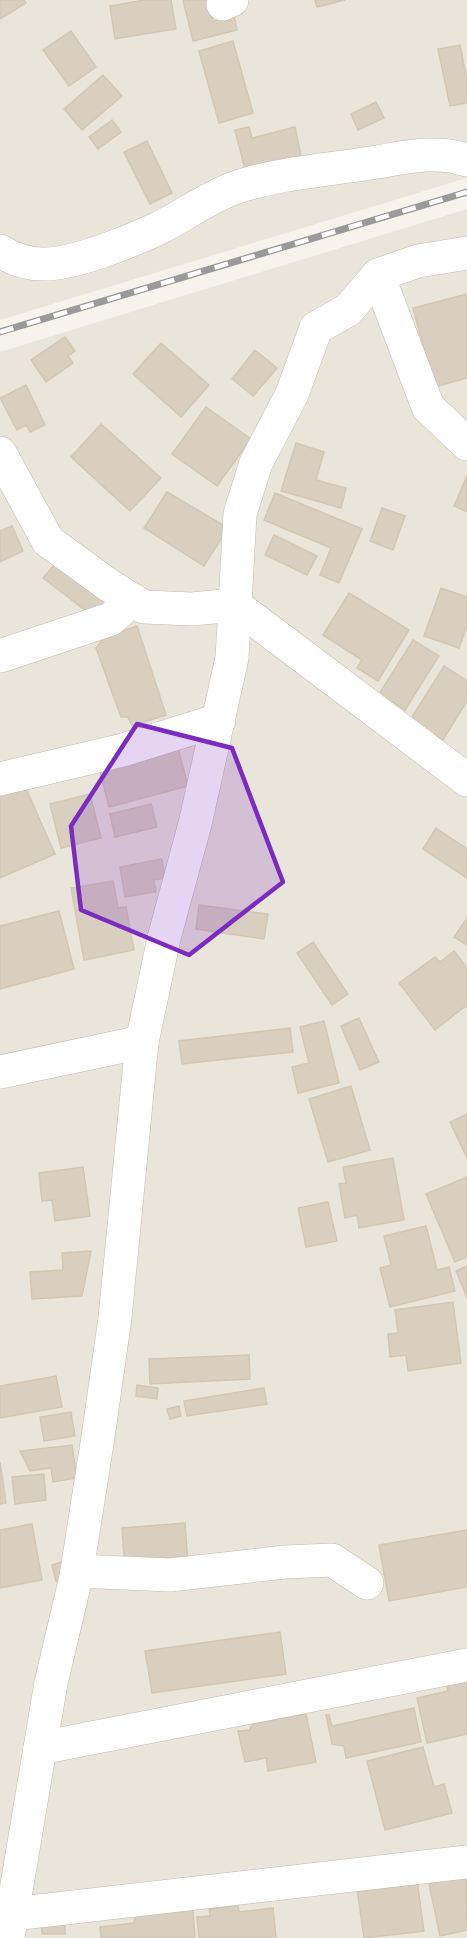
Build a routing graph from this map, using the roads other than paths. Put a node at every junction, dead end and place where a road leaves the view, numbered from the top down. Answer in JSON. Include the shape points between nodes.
{"nodes":[{"id":1,"x":467,"y":160,"type":"edge"},
{"id":2,"x":0,"y":252,"type":"edge"},
{"id":3,"x":467,"y":253,"type":"edge"},
{"id":4,"x":378,"y":276,"type":"junction"},
{"id":5,"x":467,"y":444,"type":"edge"},
{"id":6,"x":0,"y":453,"type":"edge"},
{"id":7,"x":132,"y":600,"type":"junction"},
{"id":8,"x":235,"y":605,"type":"junction"},
{"id":9,"x":0,"y":656,"type":"edge"},
{"id":10,"x":219,"y":720,"type":"junction"},
{"id":11,"x":0,"y":779,"type":"edge"},
{"id":12,"x":467,"y":780,"type":"edge"},
{"id":13,"x":142,"y":1042,"type":"junction"},
{"id":14,"x":0,"y":1071,"type":"edge"},
{"id":15,"x":76,"y":1571,"type":"junction"},
{"id":16,"x":367,"y":1583,"type":"dead end"},
{"id":17,"x":467,"y":1665,"type":"edge"},
{"id":18,"x":40,"y":1748,"type":"junction"},
{"id":19,"x":467,"y":1862,"type":"edge"},
{"id":20,"x":11,"y":1926,"type":"edge"}],
"edges":[{"from":1,"to":2,"type":"street","via":[[412,155],[279,175],[236,187],[196,205],[158,229],[87,256],[44,264],[15,260]]},
{"from":3,"to":4,"type":"street","via":[[418,261]]},
{"from":4,"to":5,"type":"street","via":[[428,407]]},
{"from":4,"to":8,"type":"street","via":[[348,310],[316,328],[292,394],[256,463],[240,514]]},
{"from":6,"to":7,"type":"street","via":[[48,541]]},
{"from":7,"to":8,"type":"street","via":[[144,607],[192,609]]},
{"from":7,"to":9,"type":"street","via":[[111,619]]},
{"from":8,"to":10,"type":"street","via":[[232,657]]},
{"from":8,"to":12,"type":"street"},
{"from":10,"to":11,"type":"street","via":[[123,750]]},
{"from":10,"to":13,"type":"street"},
{"from":13,"to":14,"type":"street"},
{"from":13,"to":15,"type":"street","via":[[115,1318]]},
{"from":15,"to":16,"type":"street","via":[[170,1575],[332,1560]]},
{"from":15,"to":18,"type":"street"},
{"from":17,"to":18,"type":"street"},
{"from":18,"to":20,"type":"street"},
{"from":19,"to":20,"type":"street"}]}
